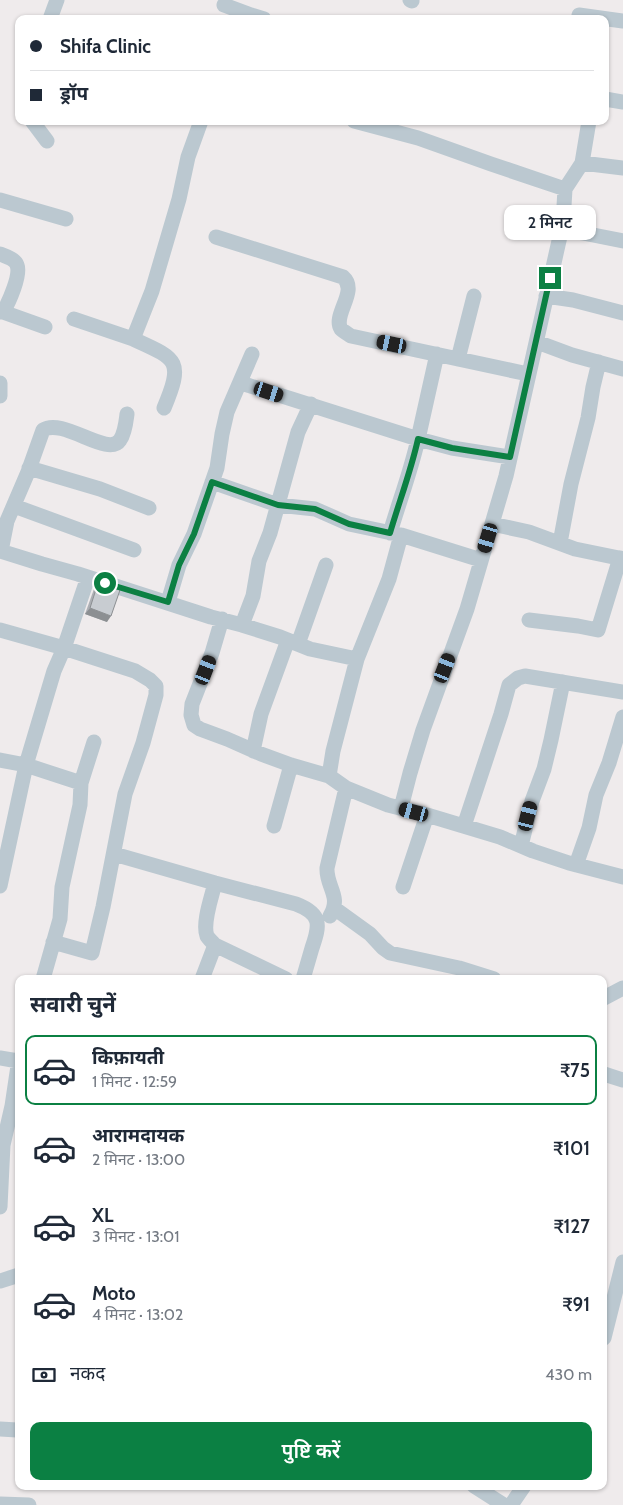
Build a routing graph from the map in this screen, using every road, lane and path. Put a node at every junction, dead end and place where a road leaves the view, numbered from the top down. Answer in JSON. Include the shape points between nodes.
{"nodes":[{"id":1,"x":57,"y":0,"type":"edge"},
{"id":2,"x":224,"y":8,"type":"edge"},
{"id":3,"x":51,"y":15,"type":"edge"},
{"id":4,"x":251,"y":15,"type":"edge"},
{"id":5,"x":609,"y":19,"type":"edge"},
{"id":6,"x":623,"y":21,"type":"edge"},
{"id":7,"x":609,"y":99,"type":"edge"},
{"id":8,"x":623,"y":102,"type":"edge"},
{"id":9,"x":35,"y":125,"type":"edge"},
{"id":10,"x":200,"y":125,"type":"edge"},
{"id":11,"x":369,"y":125,"type":"edge"},
{"id":12,"x":588,"y":125,"type":"edge"},
{"id":13,"x":48,"y":141,"type":"dead end"},
{"id":14,"x":582,"y":163,"type":"junction"},
{"id":15,"x":623,"y":168,"type":"edge"},
{"id":16,"x":565,"y":189,"type":"junction"},
{"id":17,"x":0,"y":200,"type":"edge"},
{"id":18,"x":66,"y":219,"type":"dead end"},
{"id":19,"x":563,"y":223,"type":"junction"},
{"id":20,"x":216,"y":236,"type":"dead end"},
{"id":21,"x":623,"y":241,"type":"edge"},
{"id":22,"x":0,"y":254,"type":"edge"},
{"id":23,"x":474,"y":296,"type":"dead end"},
{"id":24,"x":546,"y":296,"type":"junction"},
{"id":25,"x":2,"y":312,"type":"edge"},
{"id":26,"x":623,"y":313,"type":"edge"},
{"id":27,"x":74,"y":319,"type":"dead end"},
{"id":28,"x":45,"y":327,"type":"dead end"},
{"id":29,"x":133,"y":339,"type":"junction"},
{"id":30,"x":537,"y":342,"type":"junction"},
{"id":31,"x":252,"y":354,"type":"dead end"},
{"id":32,"x":437,"y":354,"type":"junction"},
{"id":33,"x":458,"y":359,"type":"junction"},
{"id":34,"x":599,"y":362,"type":"junction"},
{"id":35,"x":623,"y":369,"type":"edge"},
{"id":36,"x":528,"y":374,"type":"junction"},
{"id":37,"x":0,"y":383,"type":"edge"},
{"id":38,"x":241,"y":383,"type":"junction"},
{"id":39,"x":0,"y":396,"type":"edge"},
{"id":40,"x":311,"y":404,"type":"junction"},
{"id":41,"x":164,"y":408,"type":"dead end"},
{"id":42,"x":127,"y":414,"type":"dead end"},
{"id":43,"x":418,"y":439,"type":"junction"},
{"id":44,"x":510,"y":457,"type":"junction"},
{"id":45,"x":29,"y":468,"type":"junction"},
{"id":46,"x":212,"y":482,"type":"junction"},
{"id":47,"x":278,"y":505,"type":"junction"},
{"id":48,"x":14,"y":506,"type":"junction"},
{"id":49,"x":148,"y":508,"type":"dead end"},
{"id":50,"x":492,"y":524,"type":"junction"},
{"id":51,"x":395,"y":534,"type":"junction"},
{"id":52,"x":560,"y":543,"type":"junction"},
{"id":53,"x":134,"y":550,"type":"dead end"},
{"id":54,"x":0,"y":551,"type":"edge"},
{"id":55,"x":622,"y":558,"type":"edge"},
{"id":56,"x":481,"y":560,"type":"junction"},
{"id":57,"x":326,"y":565,"type":"dead end"},
{"id":58,"x":88,"y":577,"type":"junction"},
{"id":59,"x":168,"y":602,"type":"junction"},
{"id":60,"x":222,"y":619,"type":"junction"},
{"id":61,"x":529,"y":620,"type":"dead end"},
{"id":62,"x":242,"y":624,"type":"junction"},
{"id":63,"x":0,"y":630,"type":"edge"},
{"id":64,"x":293,"y":642,"type":"junction"},
{"id":65,"x":64,"y":648,"type":"junction"},
{"id":66,"x":357,"y":659,"type":"junction"},
{"id":67,"x":563,"y":682,"type":"junction"},
{"id":68,"x":623,"y":692,"type":"edge"},
{"id":69,"x":623,"y":717,"type":"edge"},
{"id":70,"x":94,"y":742,"type":"dead end"},
{"id":71,"x":254,"y":751,"type":"junction"},
{"id":72,"x":0,"y":760,"type":"edge"},
{"id":73,"x":26,"y":765,"type":"junction"},
{"id":74,"x":291,"y":765,"type":"junction"},
{"id":75,"x":330,"y":776,"type":"junction"},
{"id":76,"x":82,"y":783,"type":"junction"},
{"id":77,"x":346,"y":788,"type":"junction"},
{"id":78,"x":401,"y":808,"type":"junction"},
{"id":79,"x":427,"y":815,"type":"junction"},
{"id":80,"x":274,"y":826,"type":"dead end"},
{"id":81,"x":464,"y":826,"type":"junction"},
{"id":82,"x":521,"y":846,"type":"junction"},
{"id":83,"x":114,"y":854,"type":"junction"},
{"id":84,"x":576,"y":865,"type":"junction"},
{"id":85,"x":623,"y":878,"type":"edge"},
{"id":86,"x":215,"y":883,"type":"junction"},
{"id":87,"x":0,"y":886,"type":"edge"},
{"id":88,"x":403,"y":888,"type":"dead end"},
{"id":89,"x":334,"y":908,"type":"junction"},
{"id":90,"x":317,"y":922,"type":"junction"},
{"id":91,"x":53,"y":942,"type":"junction"},
{"id":92,"x":215,"y":945,"type":"junction"},
{"id":93,"x":44,"y":975,"type":"edge"},
{"id":94,"x":204,"y":975,"type":"edge"},
{"id":95,"x":278,"y":975,"type":"edge"},
{"id":96,"x":304,"y":975,"type":"edge"},
{"id":97,"x":481,"y":975,"type":"edge"},
{"id":98,"x":623,"y":988,"type":"edge"},
{"id":99,"x":607,"y":996,"type":"edge"},
{"id":100,"x":0,"y":1058,"type":"edge"},
{"id":101,"x":15,"y":1060,"type":"edge"},
{"id":102,"x":607,"y":1075,"type":"edge"},
{"id":103,"x":623,"y":1080,"type":"edge"},
{"id":104,"x":15,"y":1083,"type":"edge"},
{"id":105,"x":0,"y":1207,"type":"edge"},
{"id":106,"x":623,"y":1262,"type":"edge"},
{"id":107,"x":15,"y":1276,"type":"edge"},
{"id":108,"x":0,"y":1281,"type":"edge"},
{"id":109,"x":607,"y":1312,"type":"edge"},
{"id":110,"x":0,"y":1429,"type":"edge"},
{"id":111,"x":15,"y":1430,"type":"edge"},
{"id":112,"x":480,"y":1490,"type":"edge"},
{"id":113,"x":521,"y":1490,"type":"edge"},
{"id":114,"x":0,"y":1504,"type":"edge"},
{"id":115,"x":29,"y":1505,"type":"edge"},
{"id":116,"x":504,"y":1505,"type":"edge"},
{"id":117,"x":511,"y":1505,"type":"edge"}],
"edges":[{"from":1,"to":3,"type":"street"},
{"from":2,"to":4,"type":"street"},
{"from":5,"to":6,"type":"street"},
{"from":7,"to":8,"type":"street"},
{"from":9,"to":13,"type":"street"},
{"from":10,"to":29,"type":"street","via":[[152,291]]},
{"from":11,"to":16,"type":"street","via":[[418,138]]},
{"from":12,"to":14,"type":"street"},
{"from":14,"to":15,"type":"street"},
{"from":14,"to":16,"type":"street"},
{"from":16,"to":19,"type":"street"},
{"from":17,"to":18,"type":"street"},
{"from":19,"to":21,"type":"street","via":[[583,233]]},
{"from":19,"to":24,"type":"street"},
{"from":20,"to":32,"type":"street","via":[[343,277],[349,288],[340,324],[341,329],[351,336]]},
{"from":22,"to":25,"type":"street","via":[[18,266],[10,300]]},
{"from":23,"to":33,"type":"street"},
{"from":24,"to":26,"type":"street"},
{"from":24,"to":30,"type":"street"},
{"from":25,"to":28,"type":"street"},
{"from":27,"to":29,"type":"street"},
{"from":29,"to":41,"type":"street","via":[[172,360],[174,381]]},
{"from":30,"to":34,"type":"street"},
{"from":30,"to":36,"type":"street"},
{"from":31,"to":38,"type":"street"},
{"from":32,"to":33,"type":"street"},
{"from":32,"to":43,"type":"street"},
{"from":33,"to":36,"type":"street"},
{"from":34,"to":35,"type":"street"},
{"from":34,"to":52,"type":"street"},
{"from":36,"to":44,"type":"street"},
{"from":37,"to":39,"type":"street"},
{"from":38,"to":40,"type":"street"},
{"from":38,"to":46,"type":"street","via":[[227,412]]},
{"from":40,"to":43,"type":"street"},
{"from":40,"to":47,"type":"street","via":[[298,432]]},
{"from":42,"to":45,"type":"street","via":[[119,441],[108,445],[72,431],[48,427],[43,430]]},
{"from":43,"to":44,"type":"street"},
{"from":43,"to":51,"type":"street","via":[[399,501]]},
{"from":44,"to":50,"type":"street"},
{"from":45,"to":48,"type":"street"},
{"from":45,"to":49,"type":"street","via":[[100,489]]},
{"from":46,"to":47,"type":"street"},
{"from":46,"to":59,"type":"street"},
{"from":47,"to":51,"type":"street","via":[[315,509],[349,524]]},
{"from":47,"to":62,"type":"street"},
{"from":48,"to":53,"type":"street"},
{"from":48,"to":54,"type":"street"},
{"from":50,"to":52,"type":"street"},
{"from":50,"to":56,"type":"street"},
{"from":51,"to":56,"type":"street"},
{"from":51,"to":66,"type":"street","via":[[389,579]]},
{"from":52,"to":55,"type":"street"},
{"from":54,"to":58,"type":"street"},
{"from":55,"to":61,"type":"street","via":[[598,630]]},
{"from":56,"to":78,"type":"street","via":[[467,609],[423,730]]},
{"from":57,"to":64,"type":"street"},
{"from":58,"to":59,"type":"street"},
{"from":58,"to":65,"type":"street"},
{"from":59,"to":60,"type":"street"},
{"from":60,"to":62,"type":"street"},
{"from":60,"to":71,"type":"street","via":[[192,704],[191,716],[194,725],[200,729]]},
{"from":62,"to":64,"type":"street"},
{"from":63,"to":65,"type":"street"},
{"from":64,"to":66,"type":"street"},
{"from":64,"to":71,"type":"street","via":[[261,714]]},
{"from":65,"to":73,"type":"street"},
{"from":65,"to":83,"type":"street","via":[[135,671],[156,686],[144,743],[125,794]]},
{"from":66,"to":75,"type":"street","via":[[335,741]]},
{"from":67,"to":68,"type":"street"},
{"from":67,"to":81,"type":"street","via":[[525,676],[510,685]]},
{"from":67,"to":82,"type":"street","via":[[552,740]]},
{"from":69,"to":84,"type":"street"},
{"from":70,"to":76,"type":"street"},
{"from":71,"to":74,"type":"street"},
{"from":72,"to":73,"type":"street"},
{"from":73,"to":76,"type":"street"},
{"from":73,"to":87,"type":"street"},
{"from":74,"to":75,"type":"street"},
{"from":74,"to":80,"type":"street"},
{"from":75,"to":77,"type":"street"},
{"from":76,"to":91,"type":"street","via":[[62,887],[60,919]]},
{"from":77,"to":78,"type":"street"},
{"from":77,"to":89,"type":"street","via":[[326,868],[326,877],[334,892]]},
{"from":78,"to":79,"type":"street"},
{"from":79,"to":81,"type":"street"},
{"from":79,"to":88,"type":"street"},
{"from":81,"to":82,"type":"street"},
{"from":82,"to":84,"type":"street"},
{"from":83,"to":86,"type":"street"},
{"from":83,"to":91,"type":"street","via":[[92,952]]},
{"from":84,"to":85,"type":"street"},
{"from":86,"to":90,"type":"street","via":[[296,904],[308,909]]},
{"from":86,"to":92,"type":"street","via":[[206,931]]},
{"from":89,"to":90,"type":"street","via":[[331,915]]},
{"from":89,"to":97,"type":"street","via":[[390,953]]},
{"from":90,"to":96,"type":"street","via":[[318,931]]},
{"from":91,"to":93,"type":"street"},
{"from":92,"to":94,"type":"street"},
{"from":92,"to":95,"type":"street"},
{"from":98,"to":99,"type":"street"},
{"from":100,"to":101,"type":"street"},
{"from":102,"to":103,"type":"street"},
{"from":104,"to":105,"type":"street","via":[[4,1145]]},
{"from":106,"to":109,"type":"street"},
{"from":107,"to":108,"type":"street"},
{"from":110,"to":111,"type":"street"},
{"from":112,"to":116,"type":"street"},
{"from":113,"to":117,"type":"street"},
{"from":114,"to":115,"type":"street"}]}
